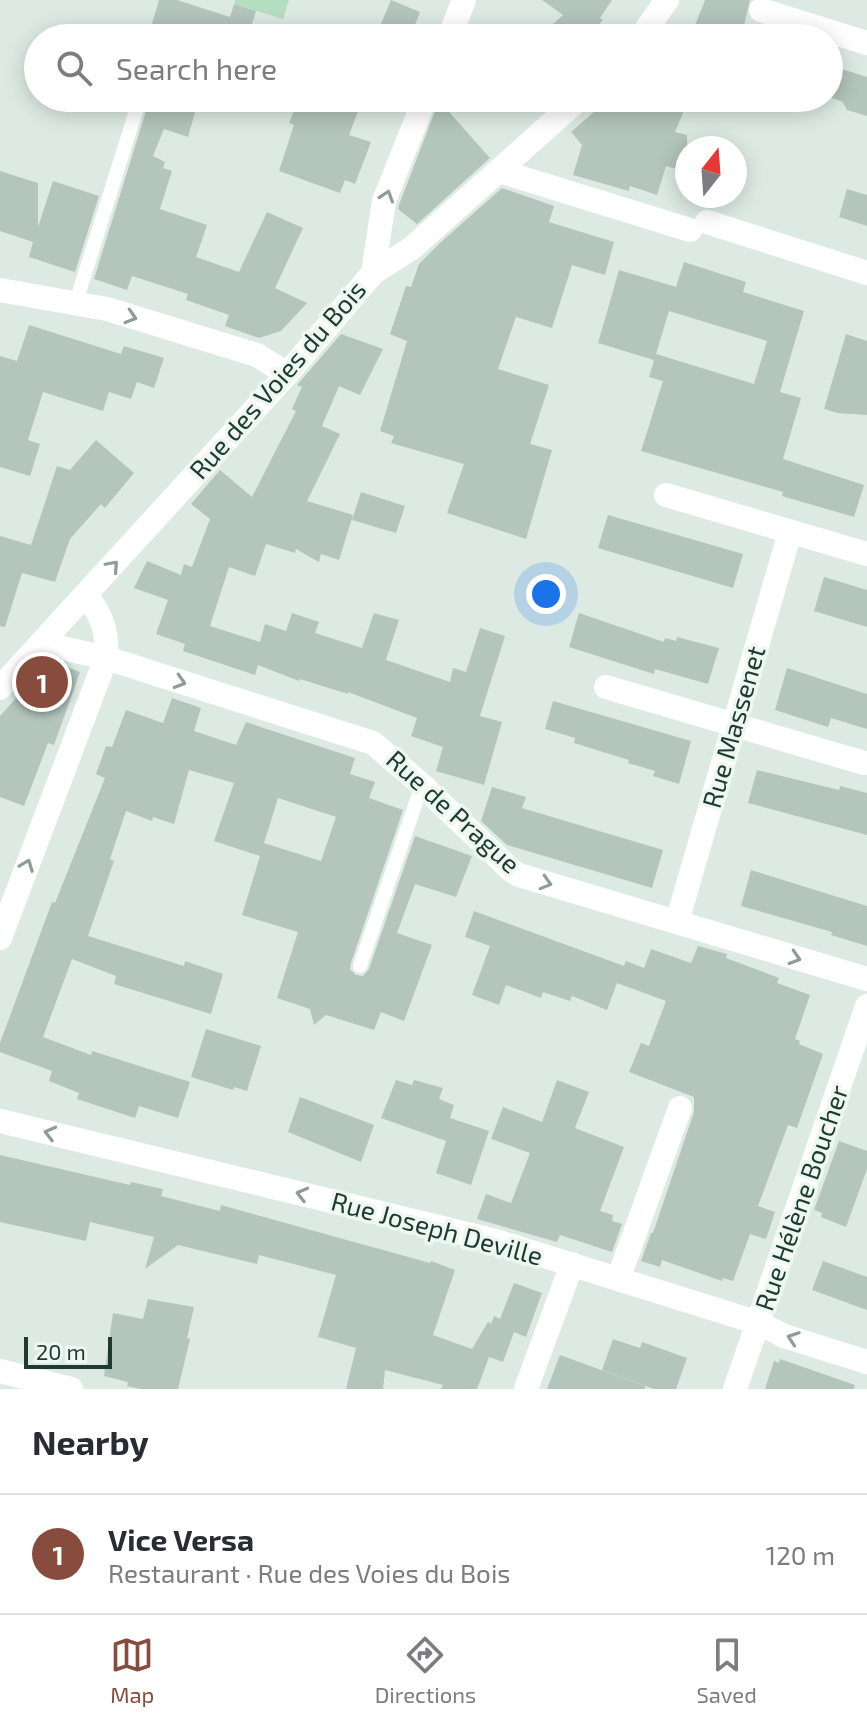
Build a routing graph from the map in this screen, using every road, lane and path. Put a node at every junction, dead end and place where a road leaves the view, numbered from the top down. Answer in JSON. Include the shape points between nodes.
{"nodes":[{"id":1,"x":464,"y":0,"type":"edge"},
{"id":2,"x":667,"y":0,"type":"edge"},
{"id":3,"x":761,"y":10,"type":"dead end"},
{"id":4,"x":455,"y":24,"type":"edge"},
{"id":5,"x":650,"y":24,"type":"edge"},
{"id":6,"x":806,"y":24,"type":"edge"},
{"id":7,"x":843,"y":36,"type":"edge"},
{"id":8,"x":867,"y":43,"type":"edge"},
{"id":9,"x":136,"y":112,"type":"edge"},
{"id":10,"x":419,"y":112,"type":"edge"},
{"id":11,"x":564,"y":112,"type":"edge"},
{"id":12,"x":499,"y":171,"type":"junction"},
{"id":13,"x":373,"y":273,"type":"junction"},
{"id":14,"x":867,"y":273,"type":"edge"},
{"id":15,"x":0,"y":290,"type":"edge"},
{"id":16,"x":76,"y":302,"type":"junction"},
{"id":17,"x":287,"y":374,"type":"junction"},
{"id":18,"x":666,"y":495,"type":"dead end"},
{"id":19,"x":790,"y":532,"type":"junction"},
{"id":20,"x":867,"y":554,"type":"edge"},
{"id":21,"x":86,"y":595,"type":"junction"},
{"id":22,"x":41,"y":643,"type":"junction"},
{"id":23,"x":106,"y":658,"type":"junction"},
{"id":24,"x":606,"y":687,"type":"dead end"},
{"id":25,"x":0,"y":688,"type":"edge"},
{"id":26,"x":734,"y":725,"type":"junction"},
{"id":27,"x":864,"y":763,"type":"dead end"},
{"id":28,"x":422,"y":785,"type":"junction"},
{"id":29,"x":677,"y":922,"type":"junction"},
{"id":30,"x":0,"y":938,"type":"edge"},
{"id":31,"x":360,"y":966,"type":"dead end"},
{"id":32,"x":867,"y":979,"type":"edge"},
{"id":33,"x":867,"y":1006,"type":"edge"},
{"id":34,"x":680,"y":1108,"type":"dead end"},
{"id":35,"x":0,"y":1121,"type":"edge"},
{"id":36,"x":572,"y":1264,"type":"junction"},
{"id":37,"x":619,"y":1277,"type":"junction"},
{"id":38,"x":759,"y":1323,"type":"junction"},
{"id":39,"x":867,"y":1362,"type":"edge"},
{"id":40,"x":0,"y":1371,"type":"edge"},
{"id":41,"x":71,"y":1389,"type":"edge"},
{"id":42,"x":526,"y":1389,"type":"edge"},
{"id":43,"x":735,"y":1389,"type":"edge"}],
"edges":[{"from":1,"to":4,"type":"street"},
{"from":2,"to":5,"type":"street"},
{"from":3,"to":6,"type":"street"},
{"from":7,"to":8,"type":"street"},
{"from":9,"to":16,"type":"lane"},
{"from":13,"to":10,"type":"street","one_way":true,"via":[[384,201]]},
{"from":11,"to":12,"type":"street","name":"Rue des Voies du Bois"},
{"from":12,"to":13,"type":"street","name":"Rue des Voies du Bois","via":[[412,248]]},
{"from":12,"to":14,"type":"street"},
{"from":13,"to":17,"type":"street","name":"Rue des Voies du Bois"},
{"from":15,"to":16,"type":"street"},
{"from":16,"to":17,"type":"street","one_way":true,"via":[[257,355]]},
{"from":21,"to":17,"type":"street","name":"Rue des Voies du Bois","one_way":true},
{"from":18,"to":19,"type":"street"},
{"from":19,"to":20,"type":"street"},
{"from":19,"to":26,"type":"street","name":"Rue Massenet"},
{"from":21,"to":22,"type":"street","name":"Rue des Voies du Bois"},
{"from":21,"to":23,"type":"street","via":[[104,622]]},
{"from":22,"to":23,"type":"street","name":"Rue de Prague"},
{"from":22,"to":25,"type":"street","name":"Rue des Voies du Bois"},
{"from":23,"to":28,"type":"street","name":"Rue de Prague","one_way":true,"via":[[373,743]]},
{"from":30,"to":23,"type":"street","one_way":true},
{"from":24,"to":26,"type":"street"},
{"from":26,"to":27,"type":"street"},
{"from":26,"to":29,"type":"street","name":"Rue Massenet"},
{"from":28,"to":29,"type":"street","name":"Rue de Prague","one_way":true,"via":[[519,875]]},
{"from":28,"to":31,"type":"lane"},
{"from":29,"to":32,"type":"street","name":"Rue de Prague","one_way":true},
{"from":33,"to":38,"type":"street","name":"Rue Hélène Boucher"},
{"from":34,"to":37,"type":"street"},
{"from":36,"to":35,"type":"street","name":"Rue Joseph Deville","one_way":true},
{"from":36,"to":37,"type":"street","name":"Rue Joseph Deville"},
{"from":36,"to":42,"type":"street"},
{"from":37,"to":38,"type":"street","name":"Rue Joseph Deville"},
{"from":39,"to":38,"type":"street","name":"Rue Joseph Deville","one_way":true},
{"from":38,"to":43,"type":"street","name":"Rue Hélène Boucher"},
{"from":40,"to":41,"type":"street"}]}
